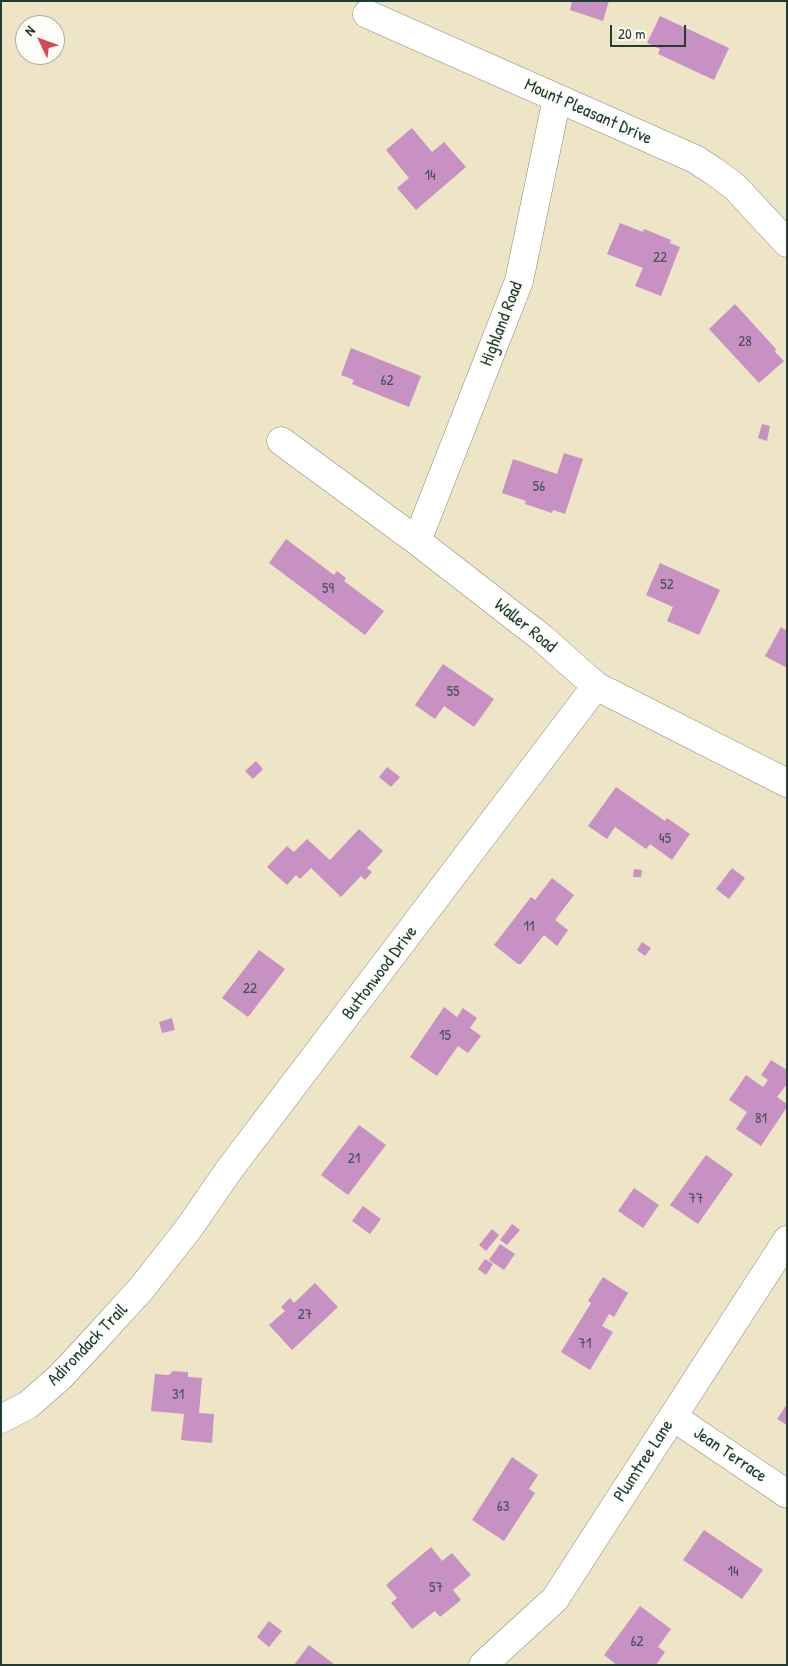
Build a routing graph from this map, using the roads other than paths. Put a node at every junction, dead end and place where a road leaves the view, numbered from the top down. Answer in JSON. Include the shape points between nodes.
{"nodes":[{"id":1,"x":367,"y":14,"type":"dead end"},
{"id":2,"x":557,"y":98,"type":"junction"},
{"id":3,"x":787,"y":243,"type":"edge"},
{"id":4,"x":280,"y":441,"type":"dead end"},
{"id":5,"x":417,"y":541,"type":"junction"},
{"id":6,"x":596,"y":686,"type":"junction"},
{"id":7,"x":787,"y":783,"type":"edge"},
{"id":8,"x":787,"y":1240,"type":"edge"},
{"id":9,"x":163,"y":1258,"type":"joint"},
{"id":10,"x":673,"y":1417,"type":"junction"},
{"id":11,"x":1,"y":1419,"type":"edge"},
{"id":12,"x":787,"y":1494,"type":"edge"},
{"id":13,"x":482,"y":1665,"type":"edge"}],
"edges":[{"from":1,"to":2,"type":"street","name":"Mount Pleasant Drive"},
{"from":2,"to":3,"type":"street","name":"Mount Pleasant Drive","via":[[695,159],[735,188]]},
{"from":2,"to":5,"type":"street","name":"Highland Road","via":[[519,281]]},
{"from":4,"to":5,"type":"street","name":"Waller Road"},
{"from":5,"to":6,"type":"street","name":"Waller Road","via":[[542,638]]},
{"from":6,"to":7,"type":"street","name":"Waller Road"},
{"from":6,"to":9,"type":"street","name":"Buttonwood Drive"},
{"from":8,"to":10,"type":"street","name":"Plumtree Lane"},
{"from":9,"to":11,"type":"street","name":"Adirondack Trail","via":[[141,1289],[60,1377],[28,1405]]},
{"from":10,"to":12,"type":"street","name":"Jean Terrace"},
{"from":10,"to":13,"type":"street","name":"Plumtree Lane","via":[[555,1598]]}]}
